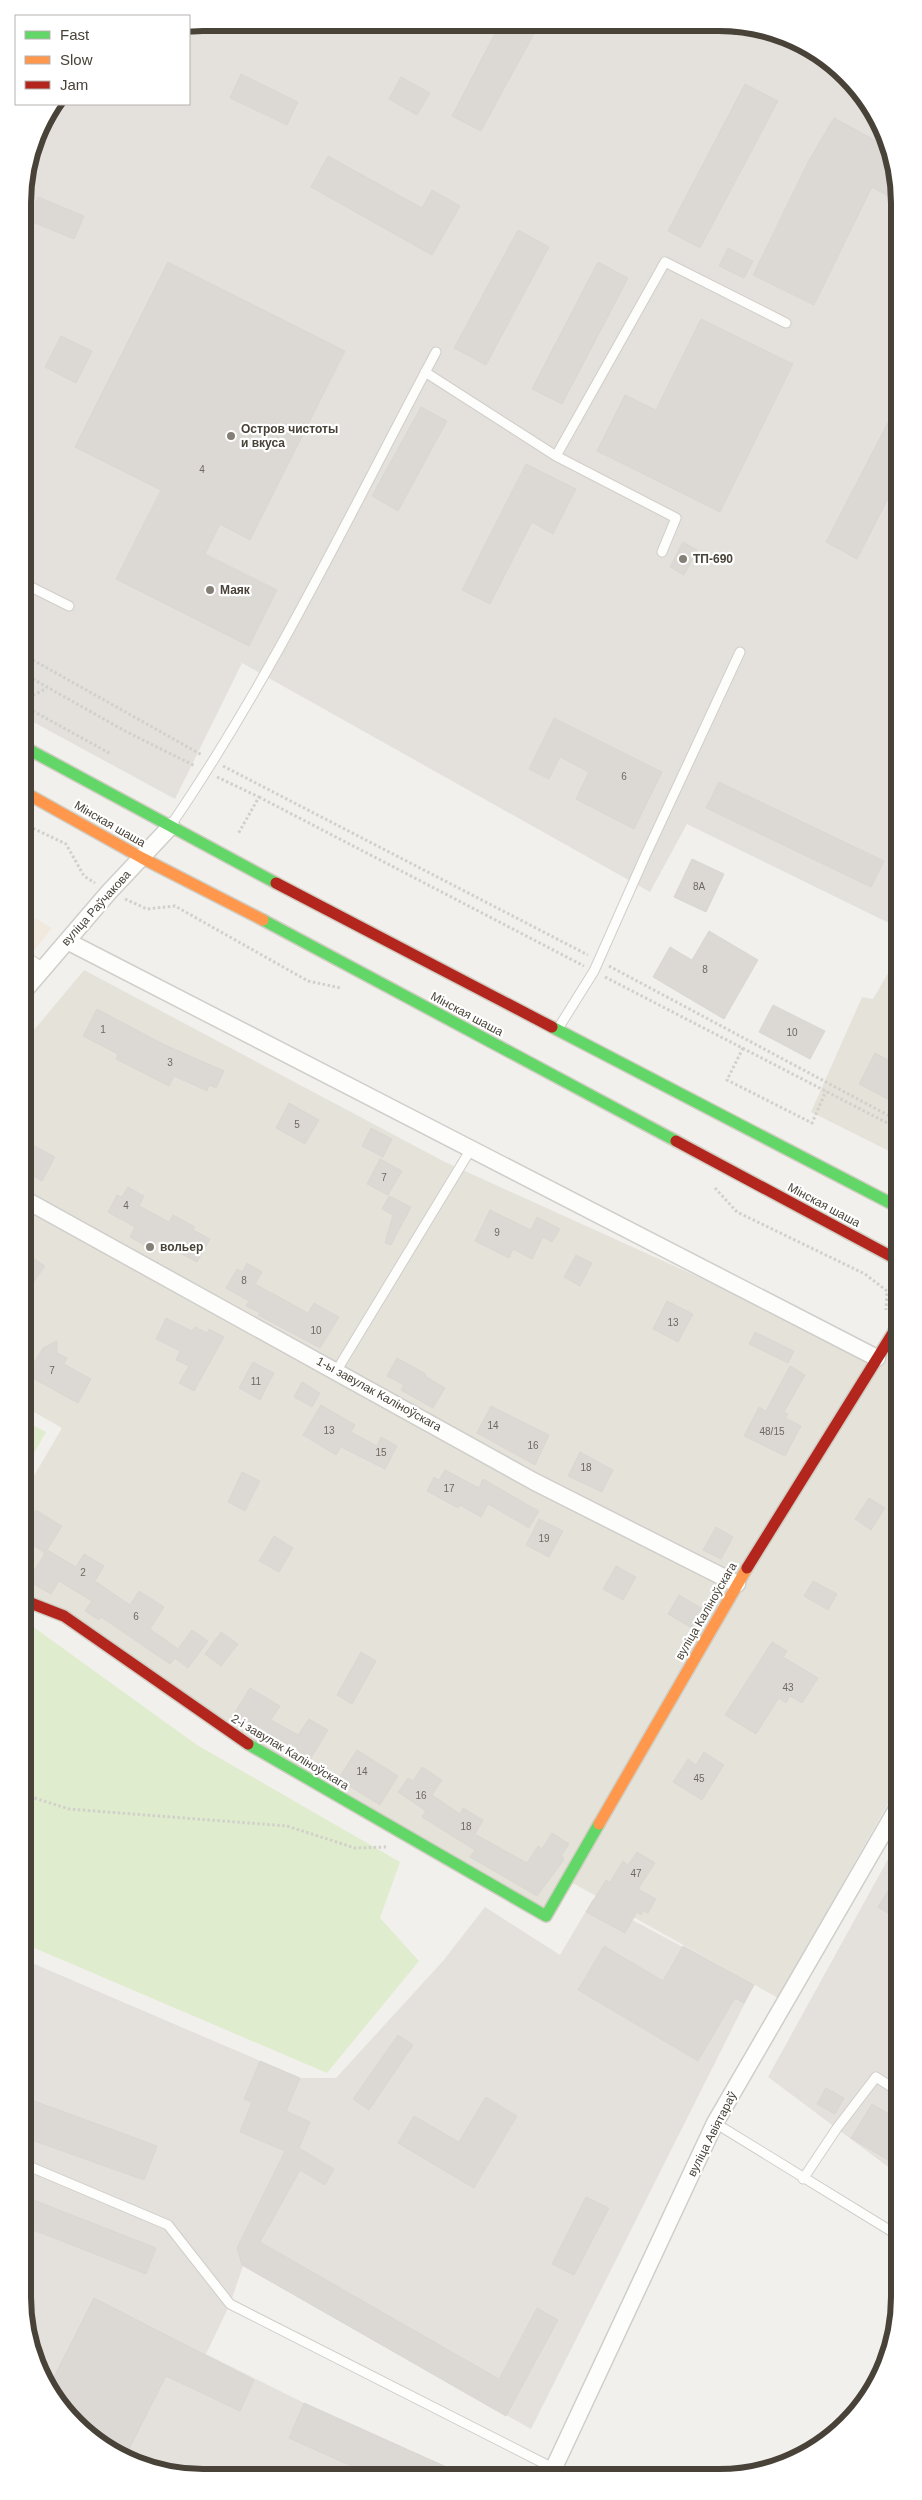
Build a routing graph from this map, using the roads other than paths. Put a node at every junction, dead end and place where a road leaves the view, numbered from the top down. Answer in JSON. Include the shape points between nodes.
{"nodes":[{"id":1,"x":786,"y":323,"type":"dead end"},
{"id":2,"x":436,"y":352,"type":"dead end"},
{"id":3,"x":425,"y":372,"type":"junction"},
{"id":4,"x":556,"y":456,"type":"junction"},
{"id":5,"x":662,"y":552,"type":"dead end"},
{"id":6,"x":32,"y":587,"type":"edge"},
{"id":7,"x":69,"y":606,"type":"dead end"},
{"id":8,"x":740,"y":652,"type":"dead end"},
{"id":9,"x":32,"y":751,"type":"edge"},
{"id":10,"x":32,"y":796,"type":"edge"},
{"id":11,"x":171,"y":826,"type":"junction"},
{"id":12,"x":142,"y":858,"type":"junction"},
{"id":13,"x":67,"y":940,"type":"junction"},
{"id":14,"x":32,"y":960,"type":"edge"},
{"id":15,"x":43,"y":968,"type":"junction"},
{"id":16,"x":32,"y":982,"type":"edge"},
{"id":17,"x":558,"y":1030,"type":"junction"},
{"id":18,"x":471,"y":1149,"type":"junction"},
{"id":19,"x":32,"y":1202,"type":"edge"},
{"id":20,"x":891,"y":1203,"type":"edge"},
{"id":21,"x":890,"y":1256,"type":"edge"},
{"id":22,"x":890,"y":1337,"type":"edge"},
{"id":23,"x":878,"y":1358,"type":"junction"},
{"id":24,"x":337,"y":1370,"type":"junction"},
{"id":25,"x":737,"y":1584,"type":"junction"},
{"id":26,"x":31,"y":1603,"type":"edge"},
{"id":27,"x":890,"y":1820,"type":"edge"},
{"id":28,"x":546,"y":1916,"type":"joint"},
{"id":29,"x":890,"y":2086,"type":"edge"},
{"id":30,"x":715,"y":2123,"type":"junction"},
{"id":31,"x":31,"y":2167,"type":"edge"},
{"id":32,"x":803,"y":2178,"type":"junction"},
{"id":33,"x":890,"y":2231,"type":"edge"},
{"id":34,"x":548,"y":2469,"type":"edge"},
{"id":35,"x":553,"y":2469,"type":"edge"}],
"edges":[{"from":1,"to":4,"type":"lane","via":[[665,262]]},
{"from":2,"to":3,"type":"lane"},
{"from":3,"to":4,"type":"lane"},
{"from":3,"to":11,"type":"lane","via":[[276,654],[207,772]]},
{"from":4,"to":5,"type":"lane","via":[[676,518]]},
{"from":6,"to":7,"type":"lane"},
{"from":8,"to":17,"type":"lane","via":[[594,971]]},
{"from":9,"to":11,"type":"main road"},
{"from":10,"to":12,"type":"main road","name":"Мінская шаша"},
{"from":11,"to":12,"type":"street","name":"вуліца Раўчакова"},
{"from":11,"to":17,"type":"main road"},
{"from":12,"to":13,"type":"street","name":"вуліца Раўчакова"},
{"from":12,"to":21,"type":"main road","name":"Мінская шаша"},
{"from":13,"to":15,"type":"street","name":"вуліца Раўчакова"},
{"from":13,"to":18,"type":"street"},
{"from":14,"to":15,"type":"lane"},
{"from":15,"to":16,"type":"street","name":"вуліца Раўчакова"},
{"from":17,"to":20,"type":"main road"},
{"from":18,"to":23,"type":"street"},
{"from":18,"to":24,"type":"lane"},
{"from":19,"to":24,"type":"street","name":"1-ы завулак Каліноўскага"},
{"from":22,"to":23,"type":"main road","name":"вуліца Каліноўскага"},
{"from":23,"to":25,"type":"main road","name":"вуліца Каліноўскага"},
{"from":24,"to":25,"type":"street","name":"1-ы завулак Каліноўскага","via":[[535,1482]]},
{"from":25,"to":28,"type":"main road","name":"вуліца Каліноўскага"},
{"from":26,"to":28,"type":"main road","name":"2-і завулак Каліноўскага","via":[[64,1616],[234,1736]]},
{"from":27,"to":30,"type":"street","name":"вуліца Авіятараў"},
{"from":29,"to":32,"type":"lane","via":[[876,2077]]},
{"from":30,"to":32,"type":"lane"},
{"from":30,"to":35,"type":"street","name":"вуліца Авіятараў"},
{"from":31,"to":34,"type":"lane","via":[[168,2225],[230,2304]]},
{"from":32,"to":33,"type":"lane"}]}
